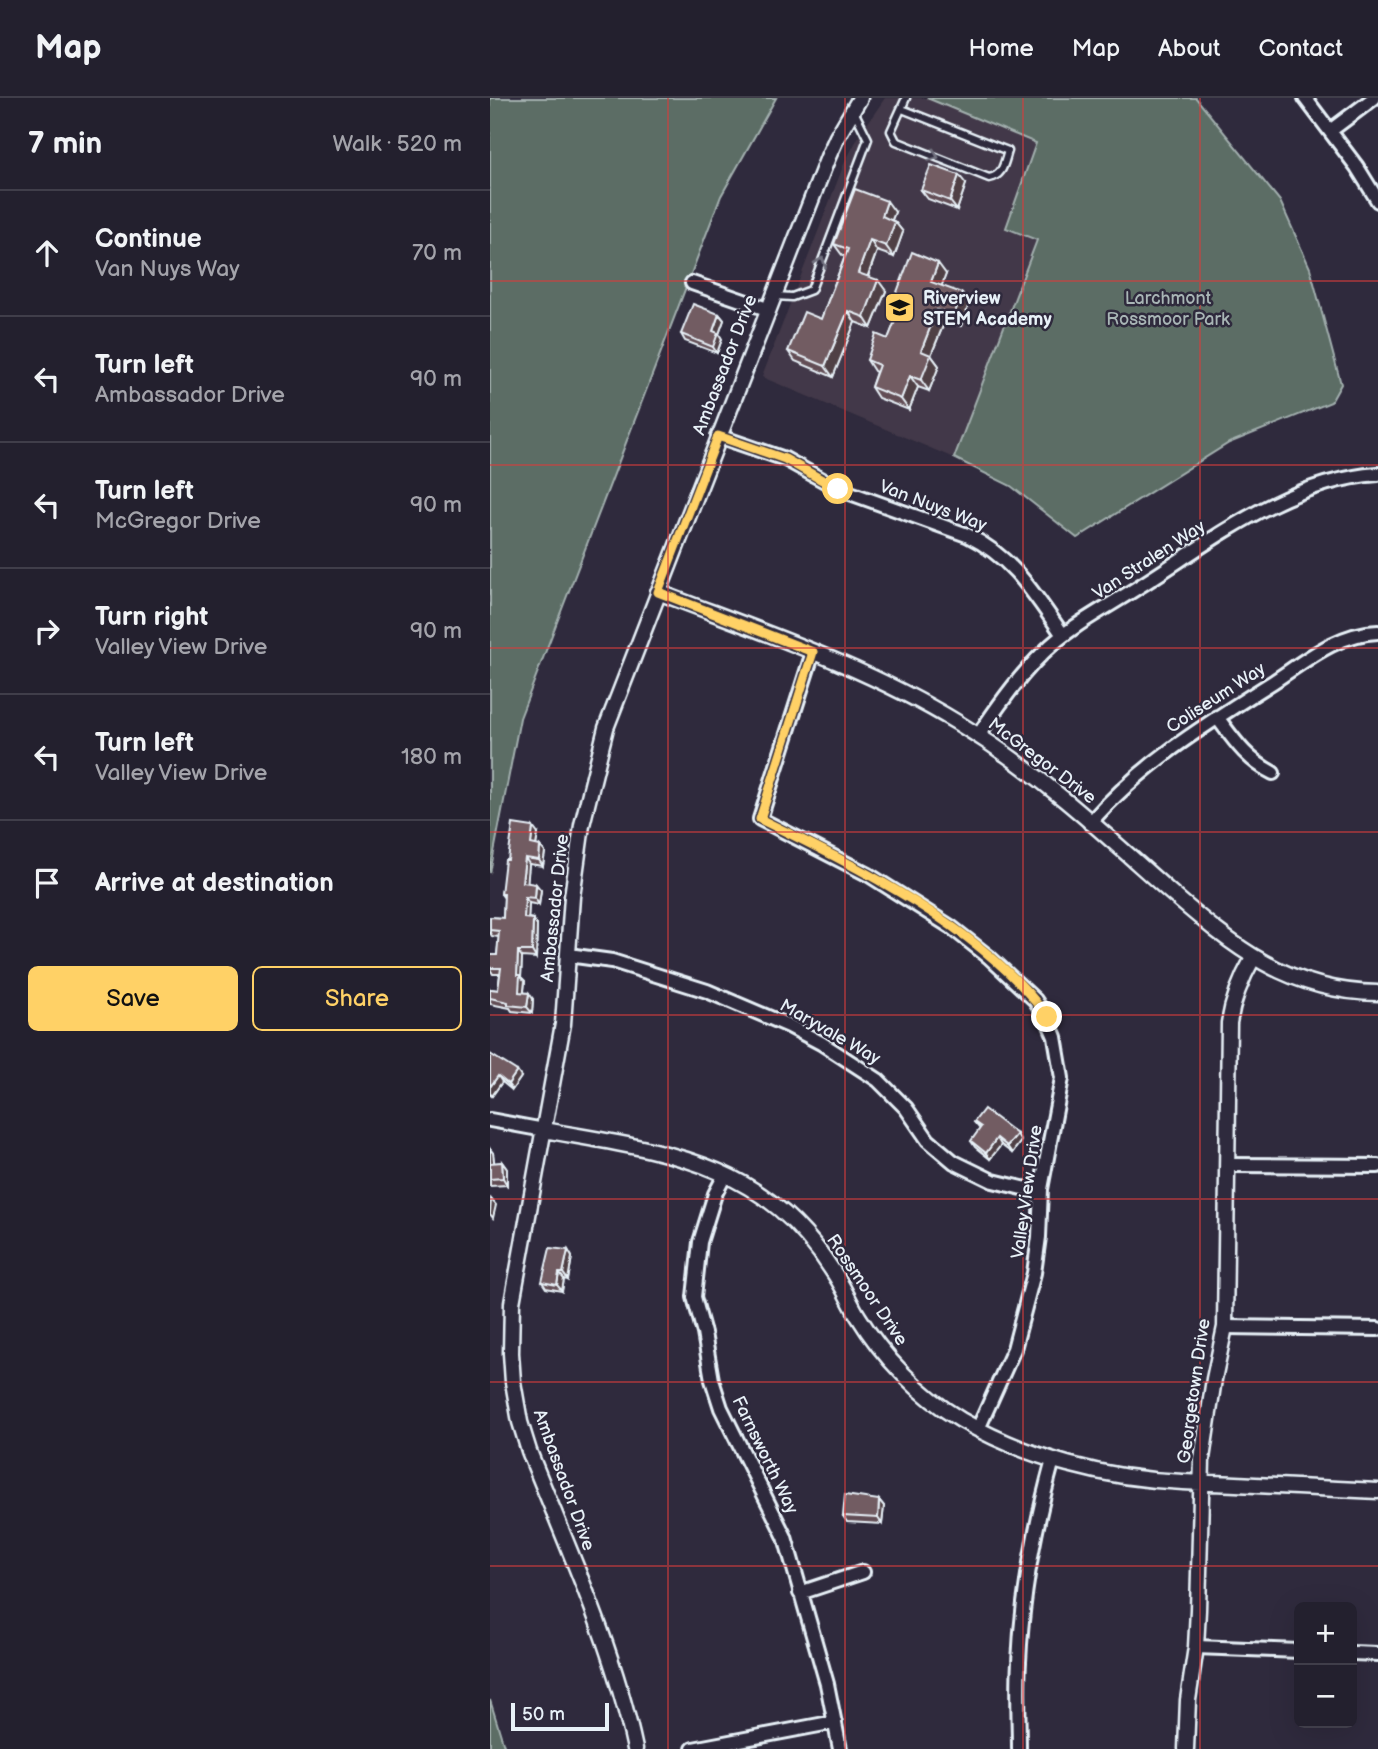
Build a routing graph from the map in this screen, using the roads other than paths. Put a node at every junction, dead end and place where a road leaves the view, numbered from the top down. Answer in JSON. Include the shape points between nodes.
{"nodes":[{"id":1,"x":906,"y":98,"type":"edge"},
{"id":2,"x":1305,"y":98,"type":"edge"},
{"id":3,"x":1374,"y":98,"type":"edge"},
{"id":4,"x":856,"y":103,"type":"edge"},
{"id":5,"x":902,"y":109,"type":"junction"},
{"id":6,"x":1330,"y":131,"type":"junction"},
{"id":7,"x":1378,"y":201,"type":"edge"},
{"id":8,"x":692,"y":283,"type":"dead end"},
{"id":9,"x":770,"y":302,"type":"junction"},
{"id":10,"x":718,"y":436,"type":"junction"},
{"id":11,"x":1378,"y":474,"type":"edge"},
{"id":12,"x":658,"y":592,"type":"junction"},
{"id":13,"x":1378,"y":632,"type":"edge"},
{"id":14,"x":1063,"y":635,"type":"junction"},
{"id":15,"x":813,"y":652,"type":"junction"},
{"id":16,"x":1217,"y":717,"type":"junction"},
{"id":17,"x":978,"y":736,"type":"junction"},
{"id":18,"x":1273,"y":773,"type":"dead end"},
{"id":19,"x":1090,"y":822,"type":"junction"},
{"id":20,"x":568,"y":955,"type":"junction"},
{"id":21,"x":1253,"y":958,"type":"junction"},
{"id":22,"x":1378,"y":993,"type":"edge"},
{"id":23,"x":490,"y":1120,"type":"edge"},
{"id":24,"x":544,"y":1130,"type":"junction"},
{"id":25,"x":1227,"y":1165,"type":"junction"},
{"id":26,"x":1378,"y":1166,"type":"edge"},
{"id":27,"x":725,"y":1175,"type":"junction"},
{"id":28,"x":1041,"y":1189,"type":"junction"},
{"id":29,"x":1225,"y":1327,"type":"junction"},
{"id":30,"x":1378,"y":1329,"type":"edge"},
{"id":31,"x":978,"y":1429,"type":"junction"},
{"id":32,"x":1053,"y":1460,"type":"junction"},
{"id":33,"x":1202,"y":1482,"type":"junction"},
{"id":34,"x":1378,"y":1491,"type":"edge"},
{"id":35,"x":863,"y":1572,"type":"dead end"},
{"id":36,"x":800,"y":1593,"type":"junction"},
{"id":37,"x":1196,"y":1647,"type":"junction"},
{"id":38,"x":1294,"y":1651,"type":"edge"},
{"id":39,"x":1357,"y":1653,"type":"edge"},
{"id":40,"x":1378,"y":1654,"type":"edge"},
{"id":41,"x":835,"y":1722,"type":"junction"},
{"id":42,"x":635,"y":1749,"type":"edge"},
{"id":43,"x":693,"y":1749,"type":"edge"},
{"id":44,"x":840,"y":1749,"type":"edge"},
{"id":45,"x":1018,"y":1749,"type":"edge"},
{"id":46,"x":1186,"y":1749,"type":"edge"}],
"edges":[{"from":1,"to":5,"type":"lane"},
{"from":2,"to":6,"type":"street"},
{"from":3,"to":6,"type":"street"},
{"from":4,"to":9,"type":"street","name":"Ambassador Drive","via":[[828,157]]},
{"from":9,"to":4,"type":"lane","one_way":true,"via":[[811,289],[867,139]]},
{"from":5,"to":5,"type":"lane","one_way":true,"via":[[891,131],[896,141],[989,178],[1001,172],[1008,151]]},
{"from":6,"to":7,"type":"street"},
{"from":8,"to":9,"type":"street"},
{"from":9,"to":10,"type":"street","name":"Ambassador Drive"},
{"from":10,"to":12,"type":"street","name":"Ambassador Drive"},
{"from":10,"to":14,"type":"street","name":"Van Nuys Way","via":[[785,459],[838,489],[985,543],[1021,575]]},
{"from":11,"to":14,"type":"street","name":"Van Stralen Way","via":[[1313,486],[1274,503]]},
{"from":12,"to":15,"type":"street","name":"McGregor Drive"},
{"from":12,"to":20,"type":"street","name":"Ambassador Drive","via":[[620,688],[594,772],[576,867]]},
{"from":13,"to":16,"type":"street","name":"Coliseum Way","via":[[1334,643]]},
{"from":14,"to":17,"type":"street","name":"Van Stralen Way","via":[[1030,668]]},
{"from":15,"to":17,"type":"street","name":"McGregor Drive","via":[[906,694]]},
{"from":15,"to":28,"type":"street","name":"Valley View Drive","via":[[760,819],[911,900],[989,957],[1035,1000],[1047,1017],[1062,1067]]},
{"from":16,"to":18,"type":"street","via":[[1245,754]]},
{"from":16,"to":19,"type":"street","name":"Coliseum Way","via":[[1158,758]]},
{"from":17,"to":19,"type":"street","name":"McGregor Drive"},
{"from":19,"to":21,"type":"street","name":"McGregor Drive"},
{"from":20,"to":24,"type":"street","name":"Ambassador Drive","via":[[563,1024]]},
{"from":20,"to":28,"type":"street","name":"Maryvale Way","via":[[612,961],[707,991],[789,1026],[878,1080],[928,1140],[954,1162],[993,1181]]},
{"from":21,"to":22,"type":"street","name":"McGregor Drive","via":[[1323,986]]},
{"from":21,"to":25,"type":"street","name":"Georgetown Drive","via":[[1232,1001],[1228,1023]]},
{"from":23,"to":24,"type":"street","name":"Rossmoor Drive"},
{"from":24,"to":27,"type":"street","name":"Rossmoor Drive","via":[[668,1153]]},
{"from":24,"to":42,"type":"street","name":"Ambassador Drive","via":[[512,1303],[513,1382],[529,1451],[608,1650]]},
{"from":25,"to":26,"type":"street"},
{"from":25,"to":29,"type":"street","name":"Georgetown Drive"},
{"from":27,"to":31,"type":"street","name":"Rossmoor Drive","via":[[755,1191],[799,1228],[893,1363],[929,1397]]},
{"from":27,"to":36,"type":"street","name":"Farnsworth Way","via":[[700,1242],[694,1297],[721,1408],[785,1537]]},
{"from":28,"to":31,"type":"street","name":"Valley View Drive","via":[[1039,1237],[1026,1310]]},
{"from":29,"to":30,"type":"street"},
{"from":29,"to":33,"type":"street","name":"Georgetown Drive"},
{"from":31,"to":32,"type":"street","name":"Rossmoor Drive"},
{"from":32,"to":33,"type":"street","name":"Rossmoor Drive","via":[[1138,1477]]},
{"from":32,"to":45,"type":"street","via":[[1025,1599]]},
{"from":33,"to":34,"type":"street","name":"Rossmoor Drive"},
{"from":33,"to":37,"type":"street","name":"Georgetown Drive"},
{"from":35,"to":36,"type":"street"},
{"from":36,"to":41,"type":"street","name":"Farnsworth Way"},
{"from":37,"to":38,"type":"street"},
{"from":37,"to":46,"type":"street","name":"Georgetown Drive"},
{"from":39,"to":40,"type":"street"},
{"from":41,"to":43,"type":"street"},
{"from":41,"to":44,"type":"street","name":"Farnsworth Way"}]}
